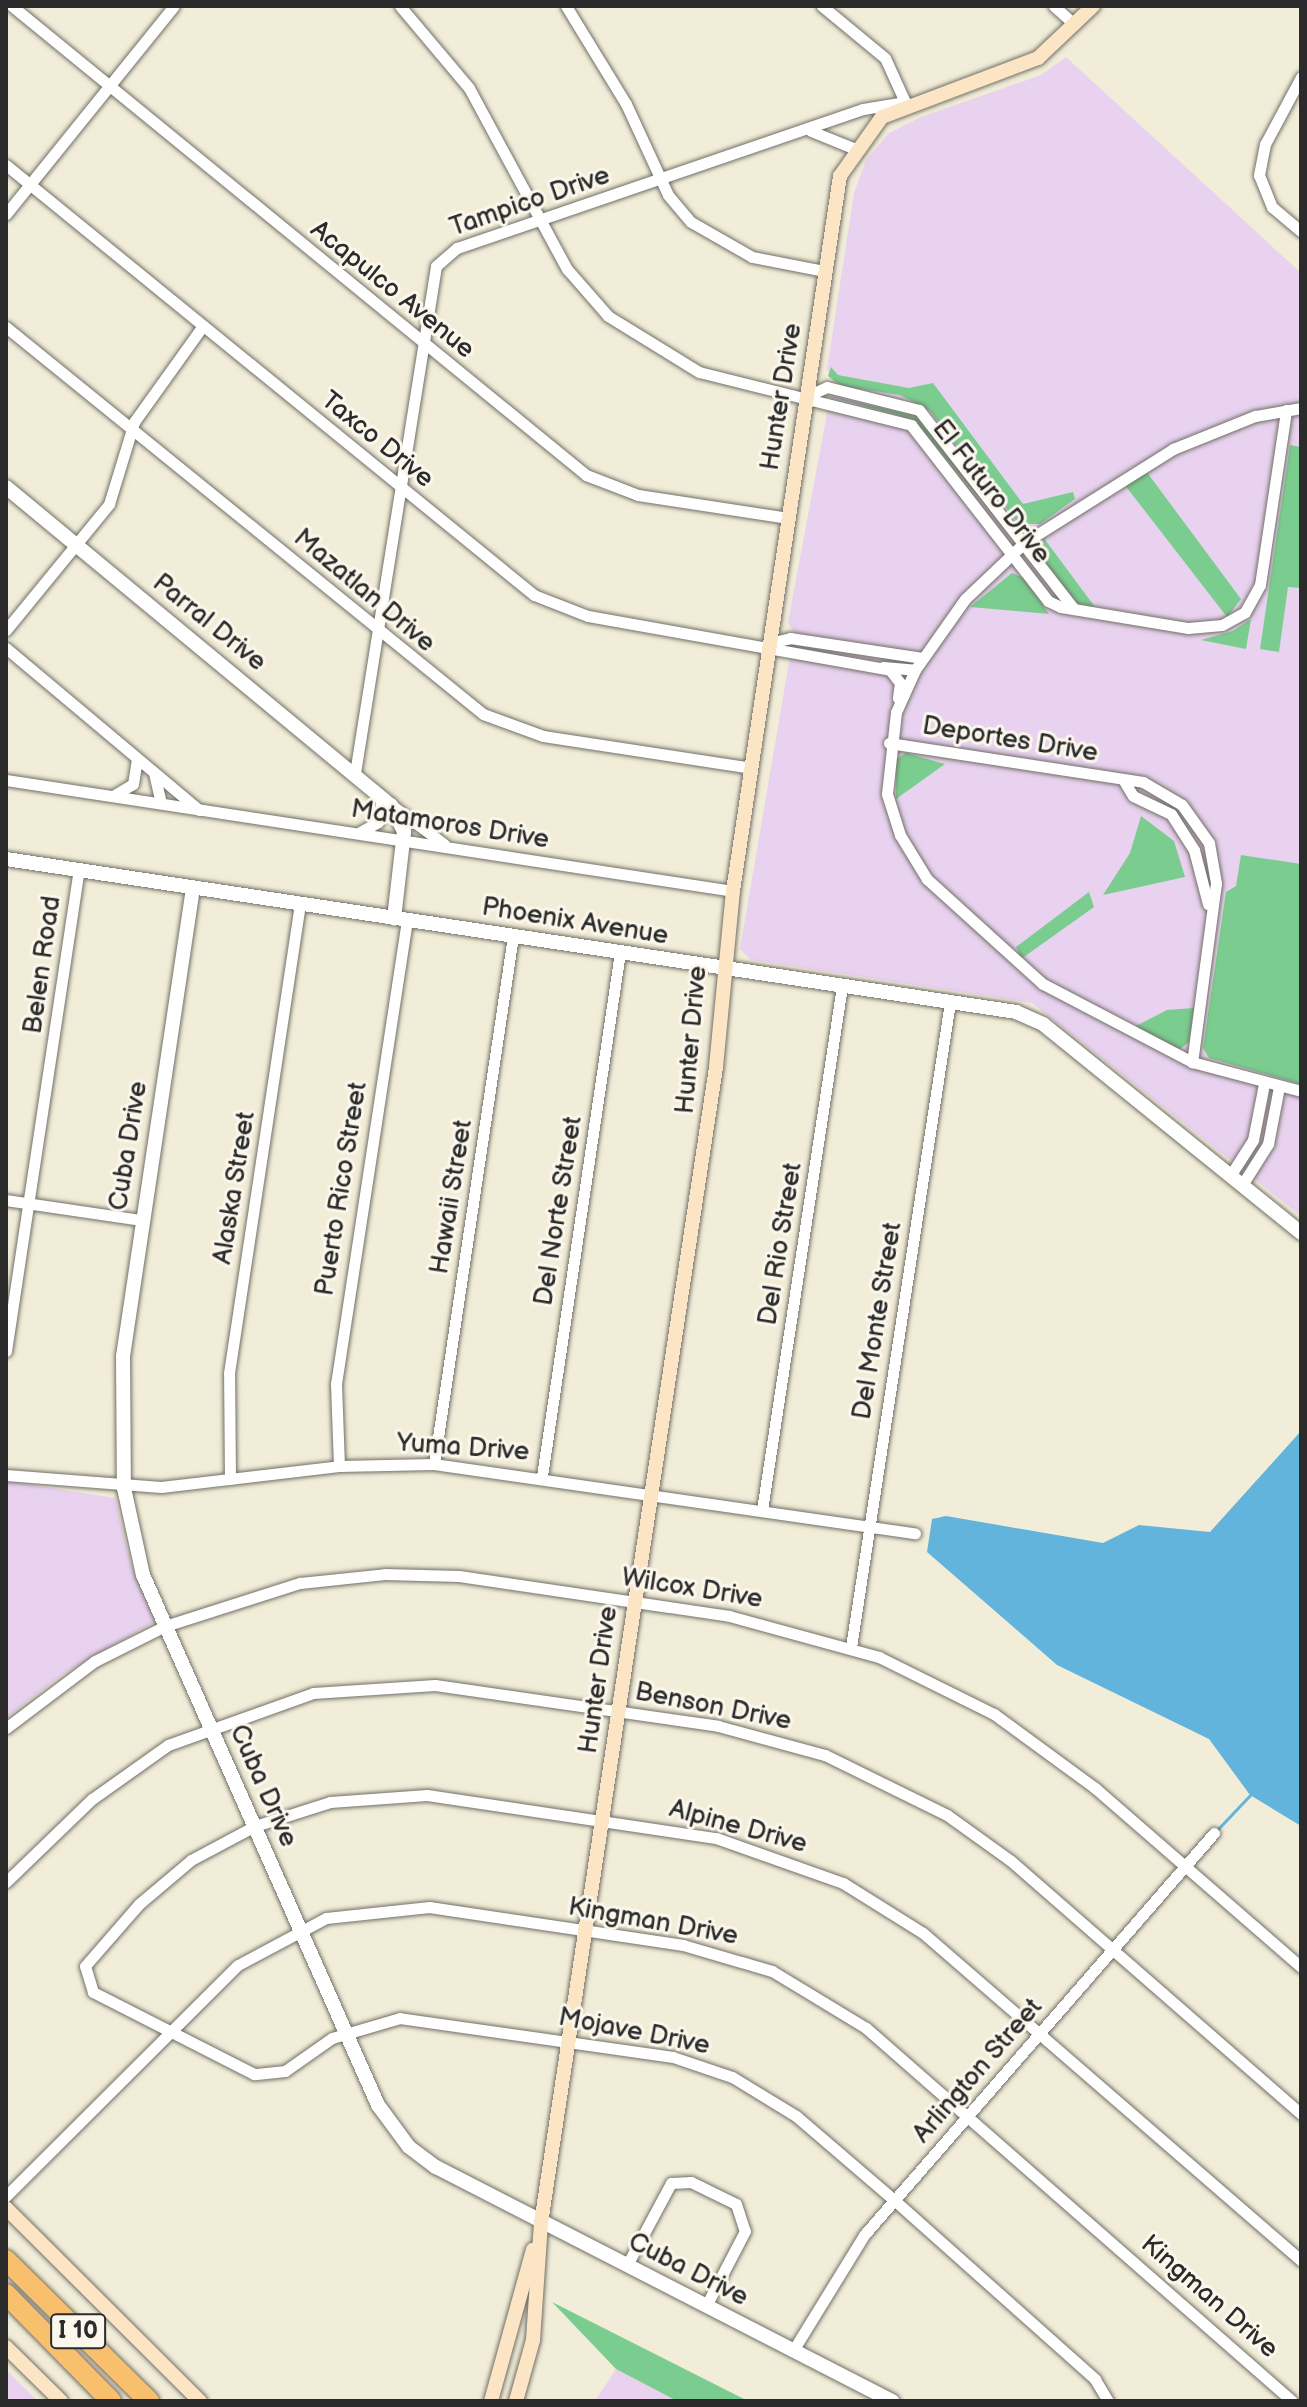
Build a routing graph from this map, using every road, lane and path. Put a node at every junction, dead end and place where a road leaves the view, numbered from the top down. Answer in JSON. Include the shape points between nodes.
{"nodes":[{"id":1,"x":12,"y":6,"type":"edge"},
{"id":2,"x":174,"y":6,"type":"edge"},
{"id":3,"x":400,"y":6,"type":"edge"},
{"id":4,"x":566,"y":6,"type":"edge"},
{"id":5,"x":822,"y":6,"type":"edge"},
{"id":6,"x":1054,"y":6,"type":"edge"},
{"id":7,"x":1093,"y":6,"type":"edge"},
{"id":8,"x":1074,"y":24,"type":"junction"},
{"id":9,"x":1301,"y":77,"type":"edge"},
{"id":10,"x":109,"y":88,"type":"junction"},
{"id":11,"x":905,"y":102,"type":"junction"},
{"id":12,"x":811,"y":131,"type":"junction"},
{"id":13,"x":853,"y":148,"type":"junction"},
{"id":14,"x":6,"y":165,"type":"edge"},
{"id":15,"x":660,"y":180,"type":"junction"},
{"id":16,"x":30,"y":185,"type":"junction"},
{"id":17,"x":6,"y":214,"type":"edge"},
{"id":18,"x":540,"y":221,"type":"junction"},
{"id":19,"x":1301,"y":231,"type":"edge"},
{"id":20,"x":825,"y":271,"type":"junction"},
{"id":21,"x":6,"y":327,"type":"edge"},
{"id":22,"x":202,"y":327,"type":"junction"},
{"id":23,"x":422,"y":338,"type":"junction"},
{"id":24,"x":807,"y":396,"type":"junction"},
{"id":25,"x":1301,"y":408,"type":"edge"},
{"id":26,"x":1286,"y":410,"type":"junction"},
{"id":27,"x":130,"y":430,"type":"junction"},
{"id":28,"x":6,"y":487,"type":"edge"},
{"id":29,"x":399,"y":488,"type":"junction"},
{"id":30,"x":788,"y":518,"type":"junction"},
{"id":31,"x":1024,"y":543,"type":"junction"},
{"id":32,"x":75,"y":544,"type":"junction"},
{"id":33,"x":1011,"y":555,"type":"junction"},
{"id":34,"x":1074,"y":609,"type":"junction"},
{"id":35,"x":6,"y":630,"type":"edge"},
{"id":36,"x":378,"y":630,"type":"junction"},
{"id":37,"x":769,"y":643,"type":"junction"},
{"id":38,"x":6,"y":648,"type":"edge"},
{"id":39,"x":922,"y":658,"type":"junction"},
{"id":40,"x":878,"y":667,"type":"junction"},
{"id":41,"x":915,"y":670,"type":"junction"},
{"id":42,"x":896,"y":712,"type":"junction"},
{"id":43,"x":889,"y":743,"type":"junction"},
{"id":44,"x":137,"y":758,"type":"junction"},
{"id":45,"x":751,"y":768,"type":"junction"},
{"id":46,"x":152,"y":769,"type":"junction"},
{"id":47,"x":355,"y":773,"type":"junction"},
{"id":48,"x":6,"y":780,"type":"edge"},
{"id":49,"x":112,"y":796,"type":"junction"},
{"id":50,"x":386,"y":800,"type":"junction"},
{"id":51,"x":161,"y":803,"type":"junction"},
{"id":52,"x":200,"y":810,"type":"junction"},
{"id":53,"x":354,"y":833,"type":"junction"},
{"id":54,"x":404,"y":839,"type":"junction"},
{"id":55,"x":448,"y":847,"type":"junction"},
{"id":56,"x":6,"y":859,"type":"edge"},
{"id":57,"x":79,"y":870,"type":"junction"},
{"id":58,"x":193,"y":888,"type":"junction"},
{"id":59,"x":733,"y":891,"type":"junction"},
{"id":60,"x":300,"y":905,"type":"junction"},
{"id":61,"x":400,"y":919,"type":"junction"},
{"id":62,"x":513,"y":936,"type":"junction"},
{"id":63,"x":620,"y":952,"type":"junction"},
{"id":64,"x":722,"y":969,"type":"junction"},
{"id":65,"x":842,"y":986,"type":"junction"},
{"id":66,"x":950,"y":1002,"type":"junction"},
{"id":67,"x":1192,"y":1062,"type":"junction"},
{"id":68,"x":1264,"y":1084,"type":"junction"},
{"id":69,"x":1279,"y":1087,"type":"junction"},
{"id":70,"x":1301,"y":1091,"type":"edge"},
{"id":71,"x":1236,"y":1180,"type":"junction"},
{"id":72,"x":6,"y":1200,"type":"edge"},
{"id":73,"x":29,"y":1204,"type":"junction"},
{"id":74,"x":142,"y":1220,"type":"junction"},
{"id":75,"x":1301,"y":1233,"type":"edge"},
{"id":76,"x":6,"y":1351,"type":"edge"},
{"id":77,"x":434,"y":1464,"type":"junction"},
{"id":78,"x":339,"y":1466,"type":"junction"},
{"id":79,"x":6,"y":1475,"type":"edge"},
{"id":80,"x":542,"y":1476,"type":"junction"},
{"id":81,"x":230,"y":1479,"type":"junction"},
{"id":82,"x":124,"y":1488,"type":"junction"},
{"id":83,"x":652,"y":1493,"type":"junction"},
{"id":84,"x":762,"y":1510,"type":"junction"},
{"id":85,"x":869,"y":1526,"type":"junction"},
{"id":86,"x":915,"y":1533,"type":"dead end"},
{"id":87,"x":635,"y":1602,"type":"junction"},
{"id":88,"x":165,"y":1626,"type":"junction"},
{"id":89,"x":851,"y":1647,"type":"junction"},
{"id":90,"x":619,"y":1712,"type":"junction"},
{"id":91,"x":210,"y":1725,"type":"junction"},
{"id":92,"x":6,"y":1728,"type":"edge"},
{"id":93,"x":602,"y":1819,"type":"junction"},
{"id":94,"x":255,"y":1826,"type":"junction"},
{"id":95,"x":1214,"y":1833,"type":"dead end"},
{"id":96,"x":1185,"y":1866,"type":"junction"},
{"id":97,"x":6,"y":1882,"type":"edge"},
{"id":98,"x":300,"y":1929,"type":"junction"},
{"id":99,"x":585,"y":1930,"type":"junction"},
{"id":100,"x":1113,"y":1950,"type":"junction"},
{"id":101,"x":85,"y":1966,"type":"joint"},
{"id":102,"x":1301,"y":1967,"type":"edge"},
{"id":103,"x":172,"y":2032,"type":"junction"},
{"id":104,"x":345,"y":2032,"type":"junction"},
{"id":105,"x":1041,"y":2032,"type":"junction"},
{"id":106,"x":569,"y":2041,"type":"junction"},
{"id":107,"x":1301,"y":2114,"type":"edge"},
{"id":108,"x":967,"y":2117,"type":"junction"},
{"id":109,"x":6,"y":2196,"type":"edge"},
{"id":110,"x":894,"y":2200,"type":"junction"},
{"id":111,"x":6,"y":2208,"type":"edge"},
{"id":112,"x":541,"y":2223,"type":"junction"},
{"id":113,"x":6,"y":2260,"type":"edge"},
{"id":114,"x":1301,"y":2260,"type":"edge"},
{"id":115,"x":627,"y":2265,"type":"junction"},
{"id":116,"x":6,"y":2294,"type":"edge"},
{"id":117,"x":706,"y":2306,"type":"junction"},
{"id":118,"x":6,"y":2347,"type":"edge"},
{"id":119,"x":794,"y":2349,"type":"junction"},
{"id":120,"x":61,"y":2401,"type":"edge"},
{"id":121,"x":111,"y":2401,"type":"edge"},
{"id":122,"x":149,"y":2401,"type":"edge"},
{"id":123,"x":200,"y":2401,"type":"edge"},
{"id":124,"x":491,"y":2401,"type":"edge"},
{"id":125,"x":516,"y":2401,"type":"edge"},
{"id":126,"x":892,"y":2401,"type":"edge"},
{"id":127,"x":1108,"y":2401,"type":"edge"},
{"id":128,"x":1292,"y":2401,"type":"edge"}],
"edges":[{"from":1,"to":10,"type":"street","name":"Acapulco Avenue"},
{"from":2,"to":10,"type":"street"},
{"from":3,"to":18,"type":"street","via":[[494,126]]},
{"from":4,"to":15,"type":"street","via":[[626,104]]},
{"from":5,"to":11,"type":"street","via":[[892,65]]},
{"from":6,"to":8,"type":"street"},
{"from":7,"to":8,"type":"main road","name":"Hunter Drive"},
{"from":8,"to":11,"type":"main road","name":"Hunter Drive","via":[[1025,64]]},
{"from":9,"to":19,"type":"street","via":[[1265,144],[1259,175],[1272,207]]},
{"from":10,"to":16,"type":"street"},
{"from":10,"to":23,"type":"street","name":"Acapulco Avenue"},
{"from":11,"to":12,"type":"street","name":"Tampico Drive","via":[[863,109]]},
{"from":11,"to":13,"type":"main road","name":"Hunter Drive"},
{"from":12,"to":13,"type":"street"},
{"from":12,"to":15,"type":"street","name":"Tampico Drive"},
{"from":13,"to":20,"type":"main road","name":"Hunter Drive","via":[[840,176]]},
{"from":14,"to":16,"type":"street","name":"Taxco Drive"},
{"from":15,"to":18,"type":"street","name":"Tampico Drive"},
{"from":15,"to":20,"type":"street","via":[[682,213],[719,243],[752,257]]},
{"from":16,"to":17,"type":"street"},
{"from":16,"to":22,"type":"street","name":"Taxco Drive"},
{"from":18,"to":23,"type":"street","name":"Tampico Drive","via":[[440,261]]},
{"from":18,"to":24,"type":"street","via":[[590,298],[644,344],[720,379]]},
{"from":20,"to":24,"type":"main road","name":"Hunter Drive"},
{"from":21,"to":27,"type":"street","name":"Mazatlan Drive"},
{"from":22,"to":27,"type":"street"},
{"from":22,"to":29,"type":"street","name":"Taxco Drive"},
{"from":23,"to":29,"type":"street","name":"Tampico Drive"},
{"from":23,"to":30,"type":"street","name":"Acapulco Avenue","via":[[602,483]]},
{"from":24,"to":30,"type":"main road","name":"Hunter Drive"},
{"from":24,"to":31,"type":"street","name":"El Futuro Drive","via":[[827,387],[919,410]]},
{"from":24,"to":33,"type":"street","name":"El Futuro Drive","via":[[825,407],[911,425]]},
{"from":25,"to":26,"type":"street"},
{"from":26,"to":31,"type":"street","via":[[1173,449]]},
{"from":26,"to":34,"type":"street","name":"El Futuro Drive","via":[[1260,585],[1245,612],[1222,625],[1188,628]]},
{"from":27,"to":32,"type":"street","via":[[109,504]]},
{"from":27,"to":36,"type":"street","name":"Mazatlan Drive"},
{"from":28,"to":32,"type":"street","name":"Parral Drive"},
{"from":29,"to":36,"type":"street","name":"Tampico Drive"},
{"from":29,"to":37,"type":"street","name":"Taxco Drive","via":[[551,604]]},
{"from":30,"to":37,"type":"main road","name":"Hunter Drive"},
{"from":31,"to":33,"type":"street"},
{"from":31,"to":34,"type":"street","name":"El Futuro Drive"},
{"from":32,"to":35,"type":"street"},
{"from":32,"to":47,"type":"street","name":"Parral Drive"},
{"from":33,"to":34,"type":"street","name":"El Futuro Drive","via":[[1048,601]]},
{"from":33,"to":39,"type":"street","via":[[965,599]]},
{"from":36,"to":45,"type":"street","name":"Mazatlan Drive","via":[[504,725]]},
{"from":36,"to":47,"type":"street","name":"Tampico Drive"},
{"from":37,"to":39,"type":"street","via":[[790,638]]},
{"from":37,"to":40,"type":"street","via":[[788,655]]},
{"from":37,"to":45,"type":"main road","name":"Hunter Drive"},
{"from":38,"to":44,"type":"street"},
{"from":39,"to":41,"type":"street"},
{"from":40,"to":41,"type":"street"},
{"from":40,"to":42,"type":"street","via":[[900,683]]},
{"from":41,"to":42,"type":"street"},
{"from":42,"to":43,"type":"street"},
{"from":43,"to":67,"type":"street","via":[[887,794],[900,835],[945,899],[1043,984]]},
{"from":43,"to":67,"type":"street","name":"Deportes Drive","via":[[1124,781],[1133,796],[1171,814],[1194,850],[1208,904]]},
{"from":44,"to":46,"type":"street"},
{"from":44,"to":49,"type":"street","via":[[133,784]]},
{"from":45,"to":59,"type":"main road","name":"Hunter Drive"},
{"from":46,"to":51,"type":"street"},
{"from":46,"to":52,"type":"street"},
{"from":47,"to":50,"type":"street","name":"Parral Drive"},
{"from":48,"to":49,"type":"street","name":"Matamoros Drive"},
{"from":49,"to":51,"type":"street","name":"Matamoros Drive"},
{"from":50,"to":53,"type":"street","via":[[378,822]]},
{"from":50,"to":54,"type":"street","name":"Parral Drive"},
{"from":50,"to":55,"type":"street","name":"Parral Drive"},
{"from":51,"to":52,"type":"street","name":"Matamoros Drive"},
{"from":52,"to":53,"type":"street","name":"Matamoros Drive"},
{"from":53,"to":54,"type":"street","name":"Matamoros Drive"},
{"from":54,"to":55,"type":"street","name":"Matamoros Drive"},
{"from":54,"to":61,"type":"street","name":"Puerto Rico Street"},
{"from":55,"to":59,"type":"street","name":"Matamoros Drive"},
{"from":56,"to":57,"type":"street","name":"Phoenix Avenue"},
{"from":57,"to":58,"type":"street","name":"Phoenix Avenue"},
{"from":57,"to":73,"type":"street","name":"Belen Road"},
{"from":58,"to":60,"type":"street","name":"Phoenix Avenue"},
{"from":58,"to":74,"type":"street","name":"Cuba Drive"},
{"from":59,"to":64,"type":"main road","name":"Hunter Drive"},
{"from":60,"to":61,"type":"street","name":"Phoenix Avenue"},
{"from":60,"to":81,"type":"street","name":"Alaska Street","via":[[229,1373]]},
{"from":61,"to":62,"type":"street","name":"Phoenix Avenue"},
{"from":61,"to":78,"type":"street","name":"Puerto Rico Street","via":[[336,1384]]},
{"from":62,"to":63,"type":"street","name":"Phoenix Avenue"},
{"from":62,"to":77,"type":"street","name":"Hawaii Street"},
{"from":63,"to":64,"type":"street","name":"Phoenix Avenue"},
{"from":63,"to":80,"type":"street","name":"Del Norte Street"},
{"from":64,"to":65,"type":"street","name":"Phoenix Avenue"},
{"from":64,"to":83,"type":"main road","name":"Hunter Drive","via":[[716,1067]]},
{"from":65,"to":66,"type":"street","name":"Phoenix Avenue"},
{"from":65,"to":84,"type":"street","name":"Del Rio Street"},
{"from":66,"to":71,"type":"street","name":"Phoenix Avenue","via":[[1043,1024]]},
{"from":66,"to":85,"type":"street","name":"Del Monte Street"},
{"from":67,"to":68,"type":"street"},
{"from":68,"to":69,"type":"street"},
{"from":68,"to":71,"type":"street","via":[[1253,1140]]},
{"from":69,"to":70,"type":"street"},
{"from":69,"to":71,"type":"street","via":[[1268,1144]]},
{"from":71,"to":75,"type":"street","name":"Phoenix Avenue"},
{"from":72,"to":73,"type":"street"},
{"from":73,"to":74,"type":"street"},
{"from":73,"to":76,"type":"street","name":"Belen Road"},
{"from":74,"to":82,"type":"street","name":"Cuba Drive","via":[[118,1399]]},
{"from":77,"to":78,"type":"street","name":"Yuma Drive"},
{"from":77,"to":80,"type":"street","name":"Yuma Drive"},
{"from":78,"to":81,"type":"street","name":"Yuma Drive"},
{"from":79,"to":82,"type":"street","name":"Yuma Drive"},
{"from":80,"to":83,"type":"street","name":"Yuma Drive"},
{"from":81,"to":82,"type":"street","name":"Yuma Drive"},
{"from":82,"to":88,"type":"street","name":"Cuba Drive","via":[[137,1558]]},
{"from":83,"to":84,"type":"street","name":"Yuma Drive"},
{"from":83,"to":87,"type":"main road","name":"Hunter Drive"},
{"from":84,"to":85,"type":"street","name":"Yuma Drive"},
{"from":85,"to":86,"type":"street","name":"Yuma Drive"},
{"from":85,"to":89,"type":"street","name":"Del Monte Street"},
{"from":87,"to":88,"type":"street","name":"Wilcox Drive","via":[[459,1576],[385,1574],[259,1592]]},
{"from":87,"to":89,"type":"street","name":"Wilcox Drive","via":[[756,1621]]},
{"from":87,"to":90,"type":"main road","name":"Hunter Drive"},
{"from":88,"to":91,"type":"street","name":"Cuba Drive"},
{"from":88,"to":92,"type":"street","name":"Wilcox Drive","via":[[95,1661]]},
{"from":89,"to":96,"type":"street","name":"Wilcox Drive","via":[[924,1676],[1013,1726]]},
{"from":90,"to":91,"type":"street","name":"Benson Drive","via":[[395,1684],[313,1693]]},
{"from":90,"to":93,"type":"main road","name":"Hunter Drive"},
{"from":90,"to":100,"type":"street","name":"Benson Drive","via":[[751,1733],[881,1778],[982,1839]]},
{"from":91,"to":94,"type":"street","name":"Cuba Drive"},
{"from":91,"to":97,"type":"street","name":"Benson Drive","via":[[119,1777]]},
{"from":93,"to":94,"type":"street","name":"Alpine Drive","via":[[389,1794],[309,1806]]},
{"from":93,"to":99,"type":"main road","name":"Hunter Drive"},
{"from":93,"to":105,"type":"street","name":"Alpine Drive","via":[[716,1838],[843,1883],[923,1933]]},
{"from":94,"to":98,"type":"street","name":"Cuba Drive"},
{"from":94,"to":101,"type":"street","name":"Alpine Drive","via":[[163,1883]]},
{"from":95,"to":96,"type":"street","name":"Arlington Street"},
{"from":96,"to":100,"type":"street","name":"Arlington Street"},
{"from":96,"to":102,"type":"street","name":"Wilcox Drive"},
{"from":98,"to":99,"type":"street","name":"Kingman Drive","via":[[395,1905]]},
{"from":98,"to":103,"type":"street","name":"Kingman Drive","via":[[238,1965]]},
{"from":98,"to":104,"type":"street","name":"Cuba Drive"},
{"from":99,"to":106,"type":"main road","name":"Hunter Drive"},
{"from":99,"to":108,"type":"street","name":"Kingman Drive","via":[[705,1949],[772,1971],[866,2028]]},
{"from":100,"to":105,"type":"street","name":"Arlington Street"},
{"from":100,"to":107,"type":"street","name":"Benson Drive"},
{"from":101,"to":103,"type":"street","name":"Mojave Drive","via":[[93,1992]]},
{"from":103,"to":104,"type":"street","name":"Mojave Drive","via":[[261,2075],[285,2071]]},
{"from":103,"to":109,"type":"street","name":"Kingman Drive"},
{"from":104,"to":106,"type":"street","name":"Mojave Drive","via":[[417,2018]]},
{"from":104,"to":112,"type":"street","name":"Cuba Drive","via":[[378,2105],[409,2147]]},
{"from":105,"to":108,"type":"street","name":"Arlington Street"},
{"from":105,"to":114,"type":"street","name":"Alpine Drive"},
{"from":106,"to":110,"type":"street","name":"Mojave Drive","via":[[681,2059],[732,2077],[796,2116]]},
{"from":106,"to":112,"type":"main road","name":"Hunter Drive"},
{"from":108,"to":110,"type":"street","name":"Arlington Street"},
{"from":108,"to":128,"type":"street","name":"Kingman Drive"},
{"from":110,"to":119,"type":"street","name":"Arlington Street","via":[[839,2268]]},
{"from":110,"to":127,"type":"street","name":"Mojave Drive","via":[[1095,2379]]},
{"from":111,"to":123,"type":"main road"},
{"from":112,"to":115,"type":"street","name":"Cuba Drive"},
{"from":112,"to":124,"type":"main road","name":"Hunter Drive"},
{"from":112,"to":125,"type":"main road","name":"Hunter Drive","via":[[533,2340]]},
{"from":113,"to":122,"type":"highway","number":"I 10"},
{"from":115,"to":117,"type":"street","name":"Cuba Drive"},
{"from":115,"to":117,"type":"street","via":[[671,2183],[691,2182],[736,2204],[745,2231]]},
{"from":116,"to":121,"type":"highway","number":"I 10"},
{"from":117,"to":119,"type":"street","name":"Cuba Drive"},
{"from":118,"to":120,"type":"main road"},
{"from":119,"to":126,"type":"street","name":"Cuba Drive"}]}
